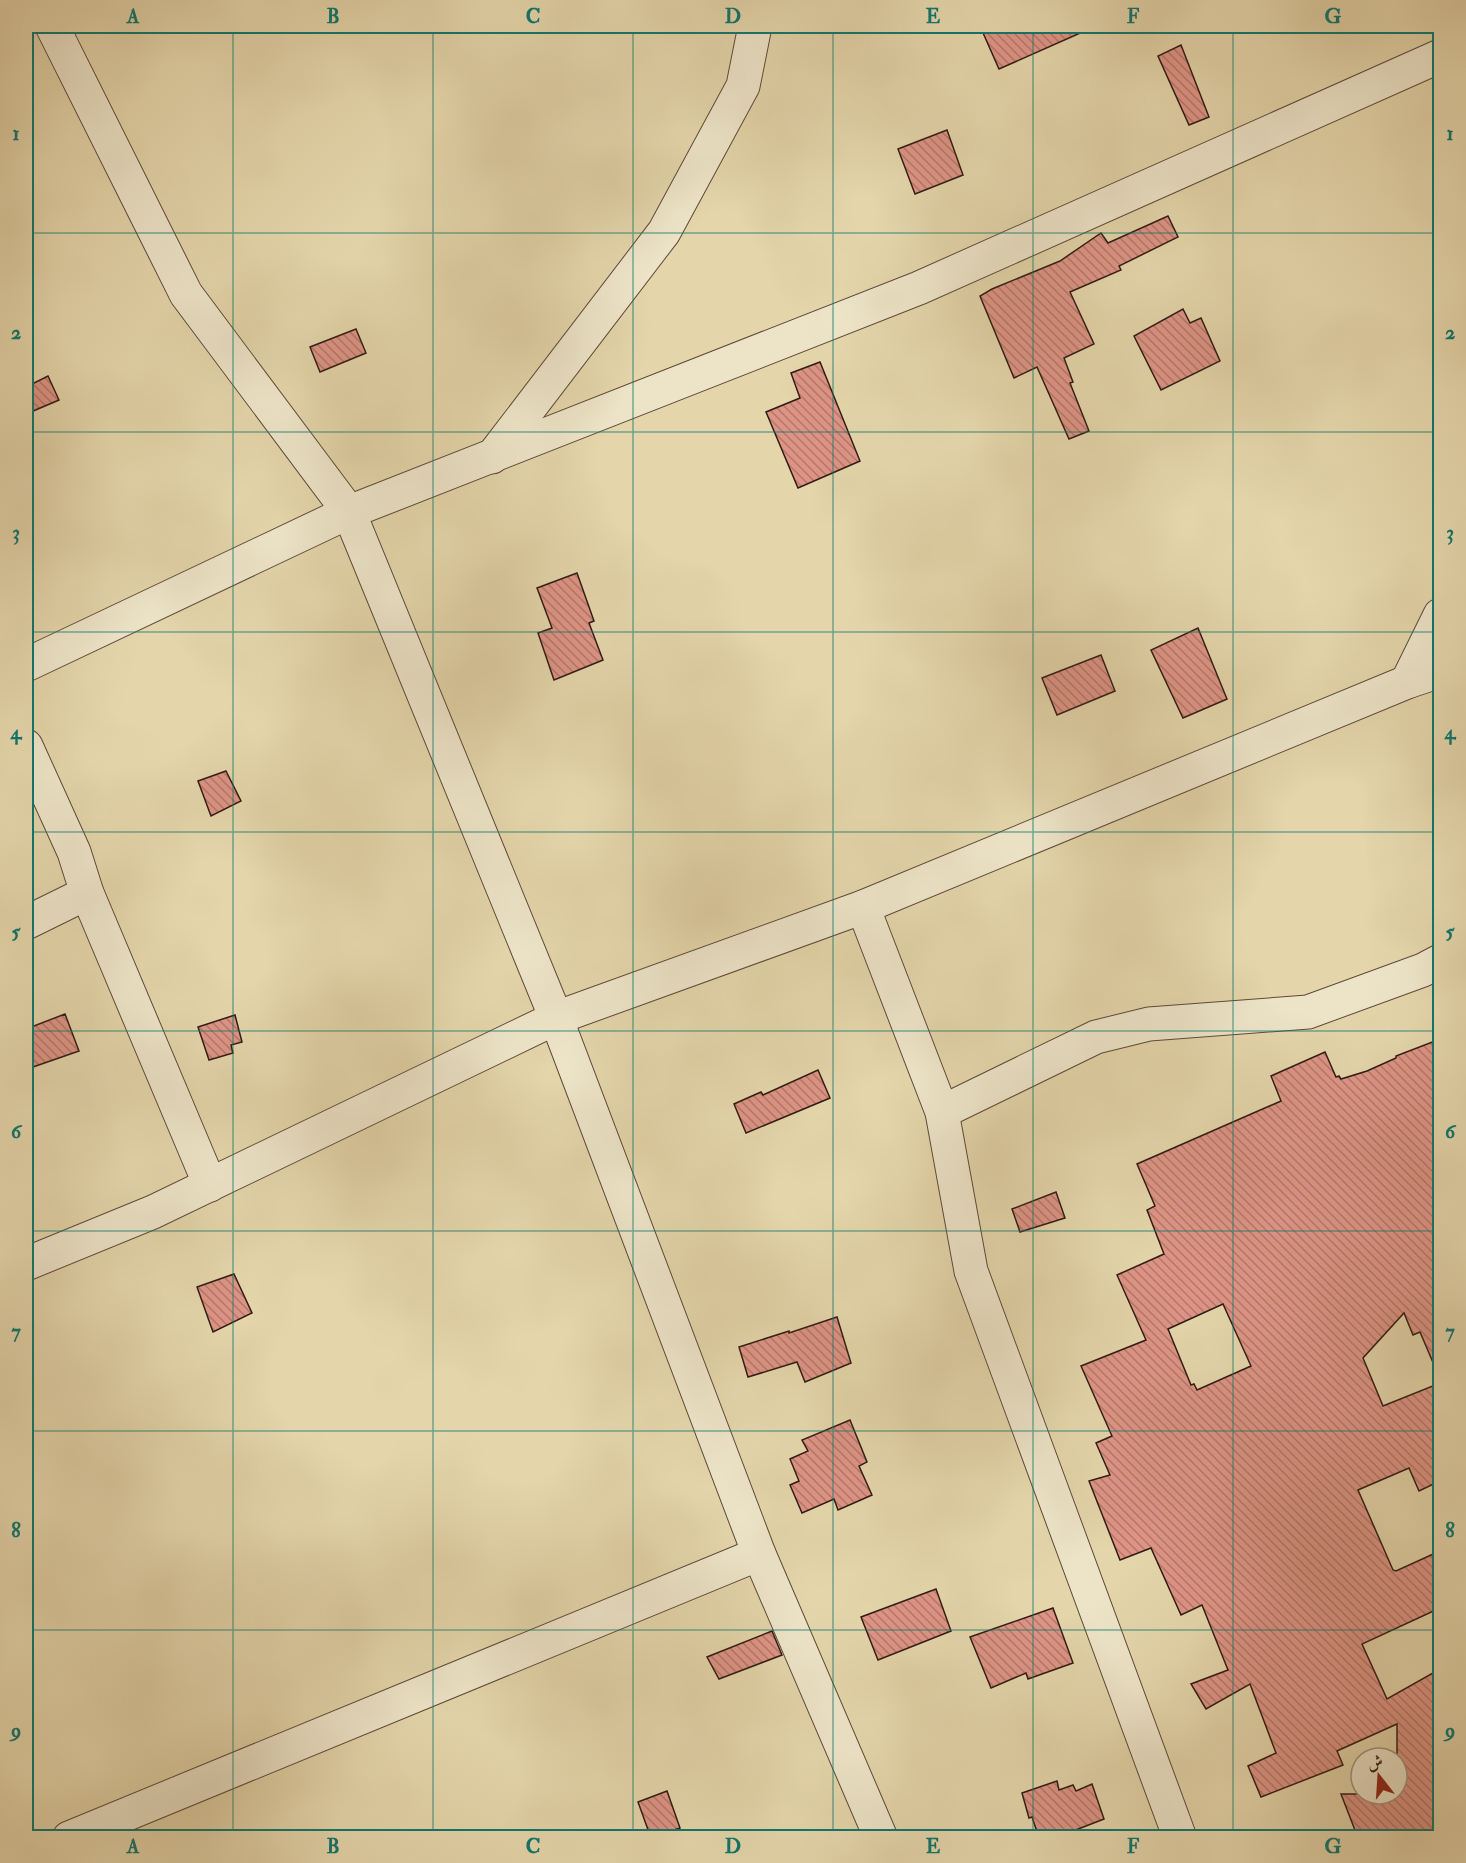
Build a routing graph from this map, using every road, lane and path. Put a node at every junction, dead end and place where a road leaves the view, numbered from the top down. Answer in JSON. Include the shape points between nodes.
{"nodes":[{"id":1,"x":52,"y":26,"type":"edge"},
{"id":2,"x":755,"y":26,"type":"edge"},
{"id":3,"x":1440,"y":56,"type":"edge"},
{"id":4,"x":492,"y":456,"type":"junction"},
{"id":5,"x":349,"y":512,"type":"junction"},
{"id":6,"x":1440,"y":615,"type":"edge"},
{"id":7,"x":26,"y":665,"type":"edge"},
{"id":8,"x":1440,"y":671,"type":"edge"},
{"id":9,"x":1407,"y":682,"type":"junction"},
{"id":10,"x":26,"y":746,"type":"edge"},
{"id":11,"x":87,"y":893,"type":"junction"},
{"id":12,"x":863,"y":907,"type":"junction"},
{"id":13,"x":26,"y":923,"type":"edge"},
{"id":14,"x":1440,"y":961,"type":"edge"},
{"id":15,"x":556,"y":1018,"type":"junction"},
{"id":16,"x":942,"y":1112,"type":"junction"},
{"id":17,"x":210,"y":1185,"type":"junction"},
{"id":18,"x":26,"y":1264,"type":"edge"},
{"id":19,"x":759,"y":1554,"type":"junction"},
{"id":20,"x":69,"y":1838,"type":"edge"},
{"id":21,"x":881,"y":1838,"type":"edge"},
{"id":22,"x":1180,"y":1838,"type":"edge"}],
"edges":[{"from":1,"to":5,"type":"street","via":[[186,294]]},
{"from":2,"to":4,"type":"street","via":[[742,86],[664,232]]},
{"from":3,"to":4,"type":"street","via":[[919,288]]},
{"from":4,"to":5,"type":"street"},
{"from":5,"to":7,"type":"street"},
{"from":5,"to":15,"type":"street"},
{"from":6,"to":9,"type":"street"},
{"from":8,"to":9,"type":"street"},
{"from":9,"to":12,"type":"street"},
{"from":10,"to":11,"type":"street","via":[[74,852]]},
{"from":11,"to":13,"type":"street"},
{"from":11,"to":17,"type":"street"},
{"from":12,"to":15,"type":"street"},
{"from":12,"to":16,"type":"street"},
{"from":14,"to":16,"type":"street","via":[[1308,1012],[1149,1024],[1096,1036]]},
{"from":15,"to":17,"type":"street"},
{"from":15,"to":19,"type":"street"},
{"from":16,"to":22,"type":"street","via":[[971,1271]]},
{"from":17,"to":18,"type":"street"},
{"from":19,"to":20,"type":"street"},
{"from":19,"to":21,"type":"street"}]}
